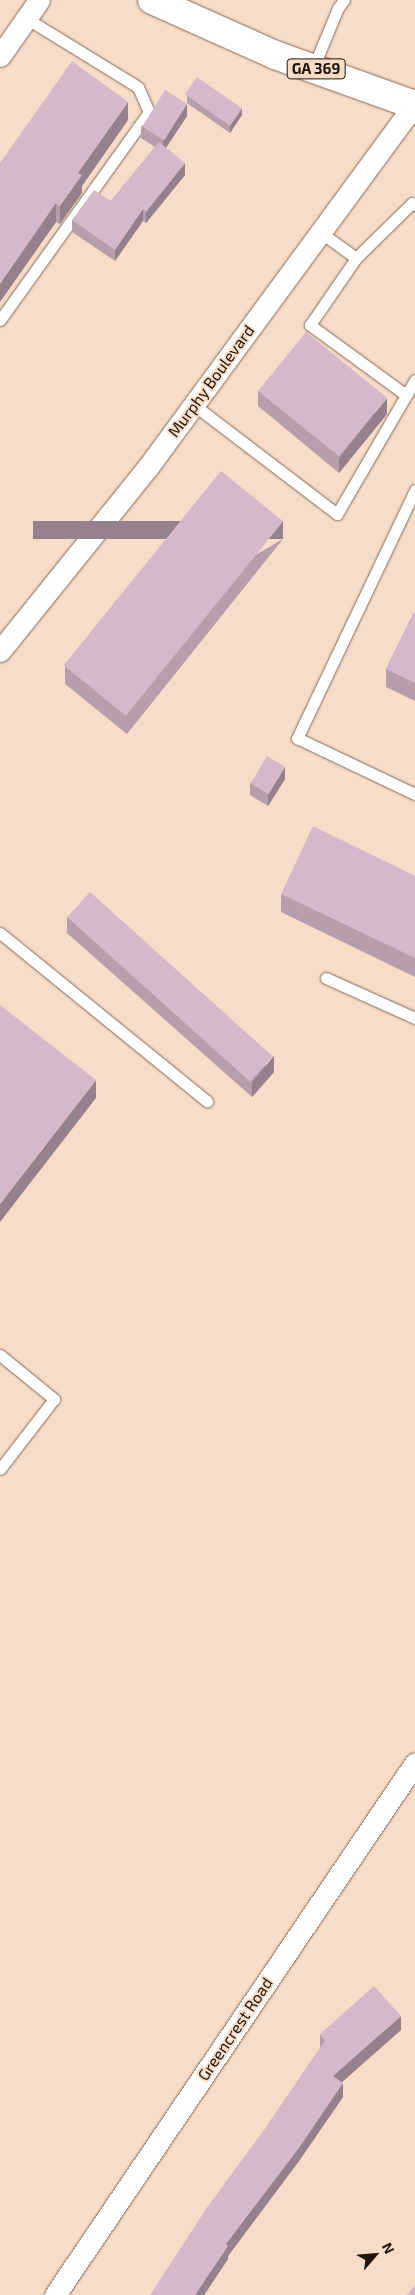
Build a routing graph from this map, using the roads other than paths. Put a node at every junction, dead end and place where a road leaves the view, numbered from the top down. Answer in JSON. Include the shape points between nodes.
{"nodes":[{"id":1,"x":39,"y":0,"type":"edge"},
{"id":2,"x":152,"y":0,"type":"edge"},
{"id":3,"x":344,"y":0,"type":"edge"},
{"id":4,"x":26,"y":18,"type":"junction"},
{"id":5,"x":0,"y":56,"type":"edge"},
{"id":6,"x":313,"y":68,"type":"junction"},
{"id":7,"x":415,"y":105,"type":"edge"},
{"id":8,"x":415,"y":205,"type":"edge"},
{"id":9,"x":320,"y":232,"type":"junction"},
{"id":10,"x":356,"y":258,"type":"junction"},
{"id":11,"x":0,"y":320,"type":"edge"},
{"id":12,"x":415,"y":380,"type":"edge"},
{"id":13,"x":406,"y":395,"type":"junction"},
{"id":14,"x":194,"y":405,"type":"junction"},
{"id":15,"x":415,"y":490,"type":"edge"},
{"id":16,"x":0,"y":651,"type":"edge"},
{"id":17,"x":415,"y":794,"type":"edge"},
{"id":18,"x":0,"y":933,"type":"edge"},
{"id":19,"x":326,"y":978,"type":"dead end"},
{"id":20,"x":415,"y":1018,"type":"edge"},
{"id":21,"x":207,"y":1102,"type":"dead end"},
{"id":22,"x":0,"y":1355,"type":"edge"},
{"id":23,"x":0,"y":1469,"type":"edge"},
{"id":24,"x":415,"y":1763,"type":"edge"},
{"id":25,"x":55,"y":2295,"type":"edge"}],
"edges":[{"from":1,"to":4,"type":"street"},
{"from":2,"to":6,"type":"main road","number":"GA 369","via":[[275,55]]},
{"from":3,"to":6,"type":"lane"},
{"from":4,"to":5,"type":"street"},
{"from":4,"to":11,"type":"lane","via":[[138,88],[149,112]]},
{"from":6,"to":7,"type":"main road","number":"GA 369"},
{"from":7,"to":9,"type":"street","name":"Murphy Boulevard"},
{"from":8,"to":10,"type":"lane","via":[[412,202]]},
{"from":9,"to":10,"type":"lane"},
{"from":9,"to":14,"type":"street","name":"Murphy Boulevard"},
{"from":10,"to":13,"type":"lane","via":[[310,325]]},
{"from":12,"to":13,"type":"lane"},
{"from":13,"to":14,"type":"lane","via":[[337,514]]},
{"from":14,"to":16,"type":"street","name":"Murphy Boulevard"},
{"from":15,"to":17,"type":"lane","via":[[297,738]]},
{"from":18,"to":21,"type":"lane"},
{"from":19,"to":20,"type":"lane"},
{"from":22,"to":23,"type":"lane","via":[[54,1399]]},
{"from":24,"to":25,"type":"street","name":"Greencrest Road"}]}
